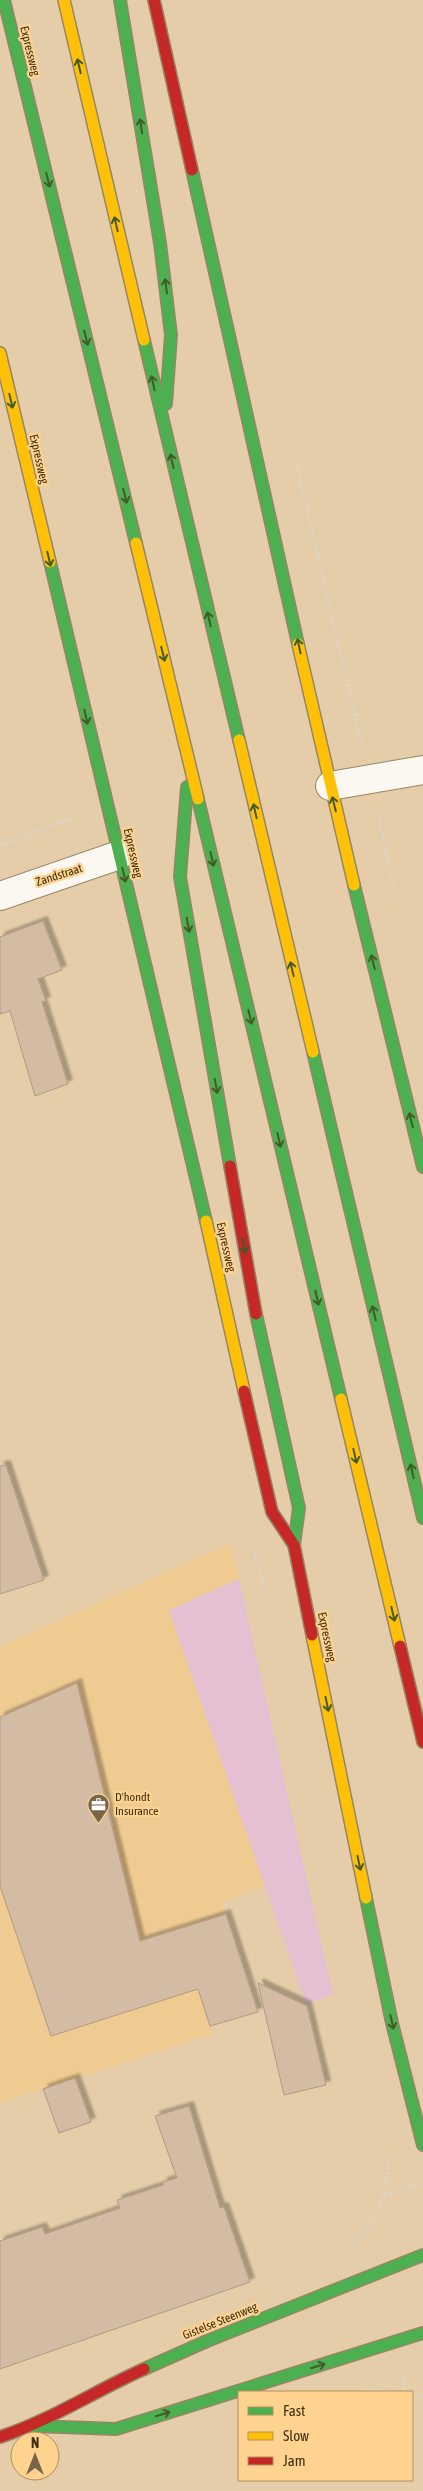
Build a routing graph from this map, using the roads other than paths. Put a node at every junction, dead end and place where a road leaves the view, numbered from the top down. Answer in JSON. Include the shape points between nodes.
{"nodes":[{"id":1,"x":4,"y":0,"type":"edge"},
{"id":2,"x":64,"y":0,"type":"edge"},
{"id":3,"x":120,"y":0,"type":"edge"},
{"id":4,"x":154,"y":0,"type":"edge"},
{"id":5,"x":0,"y":353,"type":"edge"},
{"id":6,"x":165,"y":430,"type":"junction"},
{"id":7,"x":189,"y":760,"type":"junction"},
{"id":8,"x":423,"y":770,"type":"edge"},
{"id":9,"x":330,"y":786,"type":"junction"},
{"id":10,"x":119,"y":855,"type":"junction"},
{"id":11,"x":0,"y":896,"type":"edge"},
{"id":12,"x":423,"y":1167,"type":"edge"},
{"id":13,"x":423,"y":1518,"type":"edge"},
{"id":14,"x":294,"y":1545,"type":"junction"},
{"id":15,"x":423,"y":1742,"type":"edge"},
{"id":16,"x":423,"y":2145,"type":"edge"},
{"id":17,"x":423,"y":2255,"type":"edge"},
{"id":18,"x":423,"y":2333,"type":"edge"},
{"id":19,"x":33,"y":2426,"type":"junction"},
{"id":20,"x":0,"y":2437,"type":"edge"}],
"edges":[{"from":1,"to":7,"type":"main road","name":"Expressweg","one_way":true},
{"from":6,"to":2,"type":"main road","one_way":true},
{"from":6,"to":3,"type":"main road","one_way":true,"via":[[171,335],[160,243]]},
{"from":9,"to":4,"type":"main road","one_way":true},
{"from":5,"to":10,"type":"main road","name":"Expressweg","one_way":true},
{"from":13,"to":6,"type":"main road","one_way":true},
{"from":7,"to":14,"type":"main road","one_way":true,"via":[[180,878],[258,1324],[299,1508]]},
{"from":7,"to":15,"type":"main road","name":"Expressweg","one_way":true},
{"from":8,"to":9,"type":"street"},
{"from":12,"to":9,"type":"main road","one_way":true},
{"from":10,"to":11,"type":"street","name":"Zandstraat"},
{"from":10,"to":14,"type":"main road","name":"Expressweg","one_way":true,"via":[[272,1512]]},
{"from":14,"to":16,"type":"main road","name":"Expressweg","one_way":true,"via":[[392,2023]]},
{"from":17,"to":19,"type":"main road","name":"Gistelse Steenweg","via":[[207,2340],[110,2385]]},
{"from":19,"to":18,"type":"main road","name":"Gistelse Steenweg","one_way":true,"via":[[116,2429]]},
{"from":19,"to":20,"type":"main road","name":"Gistelse Steenweg"}]}
